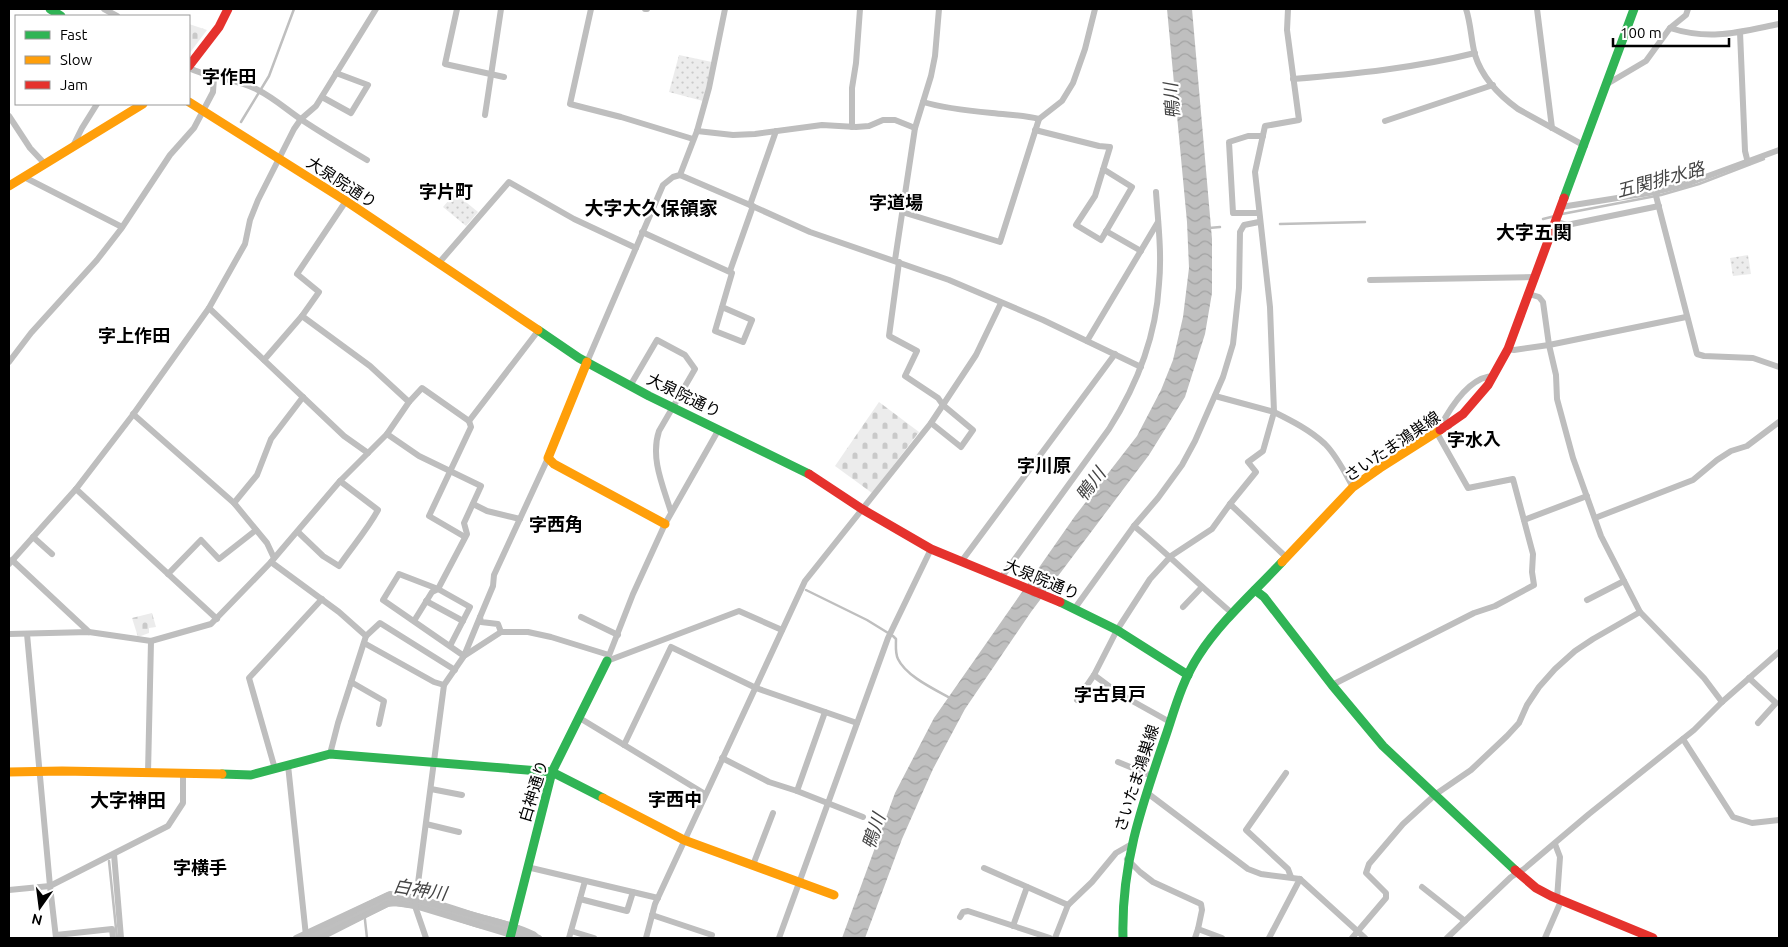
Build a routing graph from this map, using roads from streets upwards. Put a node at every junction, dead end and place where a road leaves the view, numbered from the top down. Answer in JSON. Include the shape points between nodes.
{"nodes":[{"id":1,"x":104,"y":9,"type":"edge"},
{"id":2,"x":228,"y":9,"type":"edge"},
{"id":3,"x":376,"y":9,"type":"edge"},
{"id":4,"x":457,"y":9,"type":"edge"},
{"id":5,"x":501,"y":9,"type":"edge"},
{"id":6,"x":591,"y":9,"type":"edge"},
{"id":7,"x":725,"y":9,"type":"edge"},
{"id":8,"x":860,"y":9,"type":"edge"},
{"id":9,"x":939,"y":9,"type":"edge"},
{"id":10,"x":1095,"y":9,"type":"edge"},
{"id":11,"x":1288,"y":9,"type":"edge"},
{"id":12,"x":1466,"y":9,"type":"edge"},
{"id":13,"x":1537,"y":9,"type":"edge"},
{"id":14,"x":1634,"y":9,"type":"edge"},
{"id":15,"x":1688,"y":9,"type":"edge"},
{"id":16,"x":115,"y":15,"type":"edge"},
{"id":17,"x":1779,"y":24,"type":"edge"},
{"id":18,"x":1670,"y":28,"type":"junction"},
{"id":19,"x":1740,"y":32,"type":"junction"},
{"id":20,"x":1475,"y":53,"type":"junction"},
{"id":21,"x":190,"y":66,"type":"edge"},
{"id":22,"x":190,"y":67,"type":"edge"},
{"id":23,"x":336,"y":73,"type":"junction"},
{"id":24,"x":491,"y":74,"type":"junction"},
{"id":25,"x":504,"y":77,"type":"dead end"},
{"id":26,"x":214,"y":78,"type":"junction"},
{"id":27,"x":1294,"y":79,"type":"junction"},
{"id":28,"x":1607,"y":84,"type":"junction"},
{"id":29,"x":1493,"y":85,"type":"junction"},
{"id":30,"x":322,"y":97,"type":"junction"},
{"id":31,"x":923,"y":102,"type":"junction"},
{"id":32,"x":190,"y":103,"type":"edge"},
{"id":33,"x":96,"y":105,"type":"edge"},
{"id":34,"x":141,"y":105,"type":"edge"},
{"id":35,"x":204,"y":111,"type":"junction"},
{"id":36,"x":485,"y":115,"type":"dead end"},
{"id":37,"x":9,"y":116,"type":"edge"},
{"id":38,"x":301,"y":119,"type":"junction"},
{"id":39,"x":1039,"y":119,"type":"junction"},
{"id":40,"x":1385,"y":122,"type":"dead end"},
{"id":41,"x":852,"y":127,"type":"junction"},
{"id":42,"x":915,"y":128,"type":"junction"},
{"id":43,"x":1552,"y":128,"type":"junction"},
{"id":44,"x":1035,"y":130,"type":"junction"},
{"id":45,"x":776,"y":131,"type":"junction"},
{"id":46,"x":697,"y":132,"type":"junction"},
{"id":47,"x":1263,"y":136,"type":"junction"},
{"id":48,"x":693,"y":139,"type":"junction"},
{"id":49,"x":1585,"y":146,"type":"junction"},
{"id":50,"x":72,"y":148,"type":"junction"},
{"id":51,"x":1779,"y":150,"type":"edge"},
{"id":52,"x":280,"y":159,"type":"junction"},
{"id":53,"x":367,"y":160,"type":"dead end"},
{"id":54,"x":1748,"y":163,"type":"junction"},
{"id":55,"x":45,"y":164,"type":"junction"},
{"id":56,"x":1103,"y":169,"type":"junction"},
{"id":57,"x":680,"y":175,"type":"junction"},
{"id":58,"x":24,"y":177,"type":"junction"},
{"id":59,"x":9,"y":186,"type":"edge"},
{"id":60,"x":1156,"y":192,"type":"dead end"},
{"id":61,"x":1655,"y":192,"type":"junction"},
{"id":62,"x":346,"y":201,"type":"junction"},
{"id":63,"x":751,"y":205,"type":"junction"},
{"id":64,"x":1659,"y":206,"type":"junction"},
{"id":65,"x":902,"y":212,"type":"junction"},
{"id":66,"x":1258,"y":213,"type":"junction"},
{"id":67,"x":1559,"y":215,"type":"junction"},
{"id":68,"x":1158,"y":222,"type":"junction"},
{"id":69,"x":1259,"y":222,"type":"junction"},
{"id":70,"x":122,"y":227,"type":"junction"},
{"id":71,"x":1106,"y":231,"type":"junction"},
{"id":72,"x":642,"y":232,"type":"junction"},
{"id":73,"x":636,"y":248,"type":"junction"},
{"id":74,"x":1141,"y":252,"type":"junction"},
{"id":75,"x":897,"y":261,"type":"junction"},
{"id":76,"x":438,"y":264,"type":"junction"},
{"id":77,"x":730,"y":271,"type":"junction"},
{"id":78,"x":1535,"y":277,"type":"junction"},
{"id":79,"x":1370,"y":280,"type":"dead end"},
{"id":80,"x":1529,"y":294,"type":"junction"},
{"id":81,"x":1001,"y":303,"type":"junction"},
{"id":82,"x":722,"y":307,"type":"junction"},
{"id":83,"x":208,"y":308,"type":"junction"},
{"id":84,"x":302,"y":316,"type":"junction"},
{"id":85,"x":1686,"y":317,"type":"junction"},
{"id":86,"x":538,"y":331,"type":"junction"},
{"id":87,"x":1087,"y":341,"type":"junction"},
{"id":88,"x":1549,"y":345,"type":"junction"},
{"id":89,"x":1508,"y":349,"type":"junction"},
{"id":90,"x":1115,"y":354,"type":"junction"},
{"id":91,"x":264,"y":360,"type":"junction"},
{"id":92,"x":9,"y":362,"type":"edge"},
{"id":93,"x":587,"y":362,"type":"junction"},
{"id":94,"x":1141,"y":367,"type":"junction"},
{"id":95,"x":1779,"y":367,"type":"edge"},
{"id":96,"x":1494,"y":376,"type":"junction"},
{"id":97,"x":630,"y":386,"type":"junction"},
{"id":98,"x":1215,"y":396,"type":"junction"},
{"id":99,"x":303,"y":397,"type":"junction"},
{"id":100,"x":410,"y":402,"type":"junction"},
{"id":101,"x":943,"y":404,"type":"junction"},
{"id":102,"x":672,"y":408,"type":"junction"},
{"id":103,"x":1274,"y":412,"type":"junction"},
{"id":104,"x":133,"y":414,"type":"junction"},
{"id":105,"x":469,"y":421,"type":"junction"},
{"id":106,"x":1779,"y":422,"type":"edge"},
{"id":107,"x":930,"y":424,"type":"junction"},
{"id":108,"x":1449,"y":426,"type":"junction"},
{"id":109,"x":719,"y":429,"type":"junction"},
{"id":110,"x":1437,"y":433,"type":"junction"},
{"id":111,"x":387,"y":434,"type":"junction"},
{"id":112,"x":368,"y":453,"type":"junction"},
{"id":113,"x":548,"y":458,"type":"junction"},
{"id":114,"x":449,"y":471,"type":"junction"},
{"id":115,"x":340,"y":481,"type":"junction"},
{"id":116,"x":1353,"y":487,"type":"junction"},
{"id":117,"x":76,"y":490,"type":"junction"},
{"id":118,"x":1587,"y":496,"type":"junction"},
{"id":119,"x":234,"y":503,"type":"junction"},
{"id":120,"x":473,"y":504,"type":"junction"},
{"id":121,"x":1230,"y":504,"type":"junction"},
{"id":122,"x":862,"y":510,"type":"junction"},
{"id":123,"x":672,"y":512,"type":"junction"},
{"id":124,"x":1595,"y":518,"type":"junction"},
{"id":125,"x":520,"y":519,"type":"junction"},
{"id":126,"x":1524,"y":520,"type":"junction"},
{"id":127,"x":665,"y":524,"type":"junction"},
{"id":128,"x":1134,"y":526,"type":"junction"},
{"id":129,"x":256,"y":530,"type":"junction"},
{"id":130,"x":298,"y":532,"type":"junction"},
{"id":131,"x":33,"y":537,"type":"junction"},
{"id":132,"x":465,"y":538,"type":"junction"},
{"id":133,"x":930,"y":550,"type":"junction"},
{"id":134,"x":52,"y":554,"type":"dead end"},
{"id":135,"x":1171,"y":556,"type":"junction"},
{"id":136,"x":1286,"y":557,"type":"junction"},
{"id":137,"x":273,"y":560,"type":"junction"},
{"id":138,"x":10,"y":562,"type":"edge"},
{"id":139,"x":961,"y":562,"type":"junction"},
{"id":140,"x":168,"y":574,"type":"junction"},
{"id":141,"x":1005,"y":579,"type":"junction"},
{"id":142,"x":1624,"y":581,"type":"junction"},
{"id":143,"x":1202,"y":587,"type":"junction"},
{"id":144,"x":438,"y":589,"type":"junction"},
{"id":145,"x":1256,"y":590,"type":"junction"},
{"id":146,"x":322,"y":599,"type":"junction"},
{"id":147,"x":1587,"y":600,"type":"dead end"},
{"id":148,"x":426,"y":601,"type":"junction"},
{"id":149,"x":1183,"y":607,"type":"dead end"},
{"id":150,"x":1074,"y":608,"type":"junction"},
{"id":151,"x":1640,"y":612,"type":"junction"},
{"id":152,"x":1233,"y":614,"type":"junction"},
{"id":153,"x":480,"y":617,"type":"junction"},
{"id":154,"x":581,"y":617,"type":"dead end"},
{"id":155,"x":216,"y":619,"type":"junction"},
{"id":156,"x":463,"y":620,"type":"junction"},
{"id":157,"x":414,"y":621,"type":"junction"},
{"id":158,"x":782,"y":630,"type":"junction"},
{"id":159,"x":1117,"y":630,"type":"junction"},
{"id":160,"x":89,"y":632,"type":"junction"},
{"id":161,"x":501,"y":632,"type":"junction"},
{"id":162,"x":9,"y":634,"type":"edge"},
{"id":163,"x":27,"y":634,"type":"junction"},
{"id":164,"x":618,"y":635,"type":"junction"},
{"id":165,"x":365,"y":639,"type":"junction"},
{"id":166,"x":151,"y":641,"type":"junction"},
{"id":167,"x":450,"y":646,"type":"junction"},
{"id":168,"x":1779,"y":652,"type":"edge"},
{"id":169,"x":464,"y":656,"type":"junction"},
{"id":170,"x":608,"y":658,"type":"junction"},
{"id":171,"x":454,"y":670,"type":"junction"},
{"id":172,"x":1094,"y":675,"type":"junction"},
{"id":173,"x":1188,"y":675,"type":"junction"},
{"id":174,"x":1749,"y":678,"type":"junction"},
{"id":175,"x":351,"y":682,"type":"junction"},
{"id":176,"x":1332,"y":684,"type":"junction"},
{"id":177,"x":444,"y":685,"type":"junction"},
{"id":178,"x":756,"y":688,"type":"junction"},
{"id":179,"x":1077,"y":700,"type":"dead end"},
{"id":180,"x":1722,"y":702,"type":"junction"},
{"id":181,"x":825,"y":712,"type":"junction"},
{"id":182,"x":578,"y":717,"type":"junction"},
{"id":183,"x":1170,"y":722,"type":"junction"},
{"id":184,"x":857,"y":723,"type":"junction"},
{"id":185,"x":1758,"y":723,"type":"dead end"},
{"id":186,"x":379,"y":724,"type":"dead end"},
{"id":187,"x":1683,"y":739,"type":"junction"},
{"id":188,"x":624,"y":745,"type":"junction"},
{"id":189,"x":330,"y":754,"type":"junction"},
{"id":190,"x":722,"y":758,"type":"junction"},
{"id":191,"x":1118,"y":762,"type":"dead end"},
{"id":192,"x":435,"y":763,"type":"junction"},
{"id":193,"x":288,"y":765,"type":"junction"},
{"id":194,"x":275,"y":769,"type":"junction"},
{"id":195,"x":40,"y":771,"type":"junction"},
{"id":196,"x":9,"y":772,"type":"edge"},
{"id":197,"x":552,"y":772,"type":"junction"},
{"id":198,"x":148,"y":773,"type":"junction"},
{"id":199,"x":184,"y":773,"type":"junction"},
{"id":200,"x":1286,"y":773,"type":"dead end"},
{"id":201,"x":1152,"y":776,"type":"junction"},
{"id":202,"x":431,"y":789,"type":"junction"},
{"id":203,"x":797,"y":791,"type":"junction"},
{"id":204,"x":1146,"y":792,"type":"junction"},
{"id":205,"x":705,"y":794,"type":"junction"},
{"id":206,"x":1436,"y":794,"type":"junction"},
{"id":207,"x":462,"y":796,"type":"dead end"},
{"id":208,"x":828,"y":803,"type":"junction"},
{"id":209,"x":773,"y":813,"type":"dead end"},
{"id":210,"x":863,"y":817,"type":"dead end"},
{"id":211,"x":1779,"y":820,"type":"edge"},
{"id":212,"x":426,"y":824,"type":"junction"},
{"id":213,"x":459,"y":832,"type":"dead end"},
{"id":214,"x":684,"y":840,"type":"junction"},
{"id":215,"x":1554,"y":844,"type":"junction"},
{"id":216,"x":1130,"y":845,"type":"junction"},
{"id":217,"x":114,"y":854,"type":"junction"},
{"id":218,"x":1127,"y":859,"type":"junction"},
{"id":219,"x":754,"y":865,"type":"junction"},
{"id":220,"x":527,"y":868,"type":"junction"},
{"id":221,"x":984,"y":868,"type":"dead end"},
{"id":222,"x":1518,"y":873,"type":"junction"},
{"id":223,"x":1291,"y":877,"type":"junction"},
{"id":224,"x":1300,"y":879,"type":"junction"},
{"id":225,"x":585,"y":881,"type":"junction"},
{"id":226,"x":799,"y":882,"type":"junction"},
{"id":227,"x":50,"y":886,"type":"junction"},
{"id":228,"x":1027,"y":887,"type":"junction"},
{"id":229,"x":1422,"y":887,"type":"dead end"},
{"id":230,"x":9,"y":890,"type":"edge"},
{"id":231,"x":632,"y":892,"type":"junction"},
{"id":232,"x":834,"y":895,"type":"dead end"},
{"id":233,"x":658,"y":898,"type":"junction"},
{"id":234,"x":580,"y":899,"type":"junction"},
{"id":235,"x":1559,"y":900,"type":"junction"},
{"id":236,"x":416,"y":902,"type":"junction"},
{"id":237,"x":1068,"y":905,"type":"junction"},
{"id":238,"x":652,"y":915,"type":"junction"},
{"id":239,"x":960,"y":917,"type":"dead end"},
{"id":240,"x":1465,"y":921,"type":"junction"},
{"id":241,"x":1013,"y":926,"type":"junction"},
{"id":242,"x":1198,"y":929,"type":"junction"},
{"id":243,"x":571,"y":931,"type":"junction"},
{"id":244,"x":512,"y":932,"type":"edge"},
{"id":245,"x":1357,"y":932,"type":"junction"},
{"id":246,"x":712,"y":935,"type":"dead end"},
{"id":247,"x":306,"y":936,"type":"edge"},
{"id":248,"x":56,"y":937,"type":"edge"},
{"id":249,"x":113,"y":938,"type":"edge"},
{"id":250,"x":121,"y":938,"type":"edge"},
{"id":251,"x":296,"y":938,"type":"edge"},
{"id":252,"x":320,"y":938,"type":"edge"},
{"id":253,"x":426,"y":938,"type":"edge"},
{"id":254,"x":521,"y":938,"type":"edge"},
{"id":255,"x":539,"y":938,"type":"edge"},
{"id":256,"x":569,"y":938,"type":"edge"},
{"id":257,"x":594,"y":938,"type":"edge"},
{"id":258,"x":646,"y":938,"type":"edge"},
{"id":259,"x":779,"y":938,"type":"edge"},
{"id":260,"x":1050,"y":938,"type":"edge"},
{"id":261,"x":1055,"y":938,"type":"edge"},
{"id":262,"x":1123,"y":938,"type":"edge"},
{"id":263,"x":1195,"y":938,"type":"edge"},
{"id":264,"x":1222,"y":938,"type":"edge"},
{"id":265,"x":1270,"y":938,"type":"edge"},
{"id":266,"x":1352,"y":938,"type":"edge"},
{"id":267,"x":1365,"y":938,"type":"edge"},
{"id":268,"x":1447,"y":938,"type":"edge"},
{"id":269,"x":1545,"y":938,"type":"edge"},
{"id":270,"x":1653,"y":938,"type":"edge"}],
"edges":[{"from":1,"to":16,"type":"street"},
{"from":2,"to":21,"type":"street","via":[[219,27]]},
{"from":3,"to":23,"type":"street"},
{"from":4,"to":24,"type":"street","via":[[444,64]]},
{"from":5,"to":24,"type":"street"},
{"from":6,"to":48,"type":"street","via":[[570,104]]},
{"from":7,"to":46,"type":"street","via":[[710,88]]},
{"from":8,"to":41,"type":"street","via":[[852,88]]},
{"from":9,"to":31,"type":"street","via":[[935,56]]},
{"from":10,"to":39,"type":"street","via":[[1086,49],[1073,83],[1062,101]]},
{"from":11,"to":27,"type":"street","via":[[1287,30]]},
{"from":12,"to":20,"type":"street"},
{"from":13,"to":43,"type":"street"},
{"from":14,"to":28,"type":"street","name":"さいたま鴻巣線"},
{"from":15,"to":18,"type":"street","via":[[1686,15]]},
{"from":17,"to":19,"type":"street"},
{"from":18,"to":19,"type":"street","via":[[1716,36]]},
{"from":18,"to":28,"type":"street","via":[[1646,61]]},
{"from":19,"to":54,"type":"street"},
{"from":20,"to":27,"type":"street","via":[[1365,73]]},
{"from":20,"to":29,"type":"street","via":[[1482,71]]},
{"from":22,"to":26,"type":"street"},
{"from":23,"to":30,"type":"street"},
{"from":23,"to":30,"type":"street","via":[[368,84],[351,113]]},
{"from":24,"to":25,"type":"street"},
{"from":24,"to":36,"type":"street"},
{"from":26,"to":35,"type":"street","via":[[213,92]]},
{"from":26,"to":38,"type":"street","via":[[261,91]]},
{"from":27,"to":47,"type":"street","via":[[1299,120],[1265,126]]},
{"from":28,"to":49,"type":"street","name":"さいたま鴻巣線"},
{"from":29,"to":40,"type":"street"},
{"from":29,"to":43,"type":"street","via":[[1514,106]]},
{"from":30,"to":38,"type":"street"},
{"from":31,"to":39,"type":"street"},
{"from":31,"to":42,"type":"street"},
{"from":32,"to":35,"type":"street","name":"大泉院通り"},
{"from":33,"to":50,"type":"street"},
{"from":34,"to":50,"type":"street"},
{"from":35,"to":52,"type":"street","name":"大泉院通り"},
{"from":35,"to":70,"type":"street"},
{"from":37,"to":55,"type":"street"},
{"from":38,"to":52,"type":"street"},
{"from":38,"to":53,"type":"street"},
{"from":39,"to":44,"type":"street"},
{"from":41,"to":42,"type":"street","via":[[895,120]]},
{"from":41,"to":45,"type":"street","via":[[822,125]]},
{"from":42,"to":65,"type":"street"},
{"from":43,"to":49,"type":"street"},
{"from":44,"to":56,"type":"street","via":[[1110,147]]},
{"from":44,"to":65,"type":"street","via":[[1000,242]]},
{"from":45,"to":46,"type":"street","via":[[733,135]]},
{"from":45,"to":63,"type":"street"},
{"from":46,"to":48,"type":"street"},
{"from":47,"to":66,"type":"street","via":[[1255,172]]},
{"from":47,"to":66,"type":"street","via":[[1248,136],[1229,142],[1233,213]]},
{"from":48,"to":57,"type":"street"},
{"from":49,"to":67,"type":"street","name":"さいたま鴻巣線"},
{"from":50,"to":55,"type":"street"},
{"from":51,"to":54,"type":"street"},
{"from":52,"to":62,"type":"street","name":"大泉院通り"},
{"from":52,"to":83,"type":"street","via":[[258,200],[244,244]]},
{"from":54,"to":61,"type":"street"},
{"from":55,"to":58,"type":"street"},
{"from":56,"to":71,"type":"street","via":[[1132,187]]},
{"from":56,"to":71,"type":"street","via":[[1095,196],[1076,225],[1101,240]]},
{"from":57,"to":63,"type":"street"},
{"from":57,"to":72,"type":"street","via":[[663,185]]},
{"from":58,"to":59,"type":"street"},
{"from":58,"to":70,"type":"street"},
{"from":60,"to":68,"type":"street"},
{"from":61,"to":64,"type":"street"},
{"from":61,"to":67,"type":"street"},
{"from":62,"to":76,"type":"street","name":"大泉院通り"},
{"from":62,"to":84,"type":"street","via":[[297,274],[319,292]]},
{"from":63,"to":75,"type":"street","via":[[810,232]]},
{"from":63,"to":77,"type":"street"},
{"from":64,"to":67,"type":"street","via":[[1567,225]]},
{"from":64,"to":85,"type":"street"},
{"from":65,"to":75,"type":"street"},
{"from":66,"to":69,"type":"street"},
{"from":67,"to":78,"type":"street","name":"さいたま鴻巣線"},
{"from":68,"to":74,"type":"street"},
{"from":68,"to":94,"type":"street","via":[[1160,284]]},
{"from":69,"to":98,"type":"street","via":[[1244,225],[1240,232],[1233,344]]},
{"from":69,"to":103,"type":"street","via":[[1270,307]]},
{"from":70,"to":92,"type":"street"},
{"from":71,"to":74,"type":"street"},
{"from":72,"to":73,"type":"street"},
{"from":72,"to":77,"type":"street"},
{"from":73,"to":76,"type":"street","via":[[574,219],[509,182]]},
{"from":73,"to":93,"type":"street"},
{"from":74,"to":87,"type":"street"},
{"from":75,"to":81,"type":"street"},
{"from":75,"to":101,"type":"street","via":[[889,336],[917,351],[906,376]]},
{"from":76,"to":86,"type":"street","name":"大泉院通り"},
{"from":77,"to":82,"type":"street","via":[[732,278]]},
{"from":78,"to":79,"type":"street"},
{"from":78,"to":80,"type":"street","name":"さいたま鴻巣線"},
{"from":80,"to":88,"type":"street","via":[[1542,300]]},
{"from":80,"to":89,"type":"street","name":"さいたま鴻巣線"},
{"from":81,"to":87,"type":"street"},
{"from":81,"to":101,"type":"street","via":[[976,355]]},
{"from":82,"to":82,"type":"street","via":[[714,331],[743,342],[752,320]]},
{"from":83,"to":91,"type":"street"},
{"from":83,"to":104,"type":"street"},
{"from":84,"to":91,"type":"street"},
{"from":84,"to":100,"type":"street","via":[[370,366]]},
{"from":85,"to":88,"type":"street"},
{"from":85,"to":95,"type":"street","via":[[1696,352],[1700,355],[1753,358]]},
{"from":86,"to":93,"type":"street","name":"大泉院通り"},
{"from":86,"to":105,"type":"street"},
{"from":87,"to":90,"type":"street"},
{"from":88,"to":89,"type":"street"},
{"from":88,"to":118,"type":"street","via":[[1556,375],[1557,399]]},
{"from":89,"to":96,"type":"street","name":"さいたま鴻巣線"},
{"from":90,"to":94,"type":"street"},
{"from":90,"to":139,"type":"street"},
{"from":91,"to":99,"type":"street"},
{"from":93,"to":97,"type":"street","name":"大泉院通り"},
{"from":93,"to":113,"type":"street"},
{"from":94,"to":141,"type":"street","via":[[1125,404]]},
{"from":96,"to":108,"type":"street","name":"さいたま鴻巣線","via":[[1475,402]]},
{"from":96,"to":108,"type":"street","via":[[1475,382],[1458,399],[1445,418]]},
{"from":97,"to":102,"type":"street","name":"大泉院通り"},
{"from":97,"to":102,"type":"street","via":[[656,340],[686,356],[695,369]]},
{"from":98,"to":103,"type":"street"},
{"from":98,"to":128,"type":"street","via":[[1182,465]]},
{"from":99,"to":112,"type":"street","via":[[344,436]]},
{"from":99,"to":119,"type":"street","via":[[271,438],[257,475]]},
{"from":100,"to":105,"type":"street","via":[[422,388]]},
{"from":100,"to":111,"type":"street"},
{"from":101,"to":107,"type":"street"},
{"from":101,"to":107,"type":"street","via":[[973,430],[961,447]]},
{"from":102,"to":109,"type":"street","name":"大泉院通り"},
{"from":102,"to":123,"type":"street","via":[[659,431],[655,448],[657,468]]},
{"from":103,"to":116,"type":"street","via":[[1303,427],[1326,445]]},
{"from":103,"to":121,"type":"street","via":[[1263,452],[1248,462],[1256,472]]},
{"from":104,"to":117,"type":"street"},
{"from":104,"to":119,"type":"street"},
{"from":105,"to":114,"type":"street","via":[[471,426]]},
{"from":106,"to":124,"type":"street","via":[[1747,446],[1717,460],[1693,480]]},
{"from":107,"to":122,"type":"street"},
{"from":108,"to":110,"type":"street","name":"さいたま鴻巣線"},
{"from":109,"to":122,"type":"street","name":"大泉院通り","via":[[812,475]]},
{"from":109,"to":123,"type":"street"},
{"from":110,"to":116,"type":"street","name":"さいたま鴻巣線"},
{"from":110,"to":126,"type":"street","via":[[1468,488],[1513,479]]},
{"from":111,"to":112,"type":"street"},
{"from":111,"to":114,"type":"street"},
{"from":112,"to":115,"type":"street"},
{"from":113,"to":125,"type":"street"},
{"from":113,"to":127,"type":"street"},
{"from":114,"to":120,"type":"street","via":[[481,486]]},
{"from":114,"to":132,"type":"street","via":[[430,516]]},
{"from":115,"to":130,"type":"street"},
{"from":115,"to":130,"type":"street","via":[[378,510],[368,529],[339,566],[323,556]]},
{"from":116,"to":136,"type":"street","name":"さいたま鴻巣線"},
{"from":117,"to":131,"type":"street"},
{"from":117,"to":140,"type":"street"},
{"from":118,"to":124,"type":"street"},
{"from":118,"to":126,"type":"street"},
{"from":119,"to":129,"type":"street"},
{"from":120,"to":125,"type":"street","via":[[486,511]]},
{"from":120,"to":132,"type":"street","via":[[464,523]]},
{"from":121,"to":135,"type":"street","via":[[1212,529]]},
{"from":121,"to":136,"type":"street"},
{"from":122,"to":133,"type":"street","name":"大泉院通り"},
{"from":122,"to":158,"type":"street","via":[[805,581]]},
{"from":123,"to":127,"type":"street"},
{"from":124,"to":142,"type":"street"},
{"from":125,"to":153,"type":"street","via":[[494,574],[494,586]]},
{"from":126,"to":176,"type":"street","via":[[1533,554],[1534,585]]},
{"from":127,"to":164,"type":"street"},
{"from":128,"to":135,"type":"street"},
{"from":128,"to":150,"type":"street"},
{"from":129,"to":137,"type":"street","via":[[267,543]]},
{"from":129,"to":140,"type":"street","via":[[219,559],[201,540]]},
{"from":130,"to":137,"type":"street"},
{"from":131,"to":134,"type":"street"},
{"from":131,"to":138,"type":"street"},
{"from":132,"to":144,"type":"street"},
{"from":133,"to":139,"type":"street","name":"大泉院通り"},
{"from":133,"to":184,"type":"street","via":[[888,638]]},
{"from":135,"to":143,"type":"street"},
{"from":135,"to":159,"type":"street","via":[[1150,579]]},
{"from":136,"to":145,"type":"street","name":"さいたま鴻巣線"},
{"from":137,"to":146,"type":"street"},
{"from":137,"to":155,"type":"street"},
{"from":138,"to":160,"type":"street"},
{"from":139,"to":141,"type":"street","name":"大泉院通り"},
{"from":140,"to":155,"type":"street"},
{"from":141,"to":150,"type":"street","name":"大泉院通り"},
{"from":142,"to":147,"type":"street"},
{"from":142,"to":151,"type":"street"},
{"from":143,"to":149,"type":"street"},
{"from":143,"to":152,"type":"street"},
{"from":144,"to":148,"type":"street"},
{"from":144,"to":156,"type":"street","via":[[470,607]]},
{"from":144,"to":157,"type":"street","via":[[399,574],[383,600]]},
{"from":145,"to":152,"type":"street","name":"さいたま鴻巣線"},
{"from":145,"to":176,"type":"street"},
{"from":146,"to":165,"type":"street","via":[[340,612]]},
{"from":146,"to":194,"type":"street","via":[[250,678]]},
{"from":148,"to":156,"type":"street"},
{"from":148,"to":157,"type":"street"},
{"from":150,"to":159,"type":"street","name":"大泉院通り"},
{"from":151,"to":180,"type":"street","via":[[1704,678]]},
{"from":151,"to":206,"type":"street","via":[[1568,657],[1539,687],[1507,736],[1471,770]]},
{"from":152,"to":173,"type":"street","name":"さいたま鴻巣線","via":[[1204,647]]},
{"from":153,"to":161,"type":"street","via":[[480,622],[498,624]]},
{"from":153,"to":169,"type":"street"},
{"from":154,"to":164,"type":"street"},
{"from":155,"to":166,"type":"street","via":[[212,624]]},
{"from":156,"to":167,"type":"street"},
{"from":157,"to":167,"type":"street"},
{"from":158,"to":170,"type":"street","via":[[739,611]]},
{"from":158,"to":178,"type":"street"},
{"from":159,"to":172,"type":"street"},
{"from":159,"to":173,"type":"street","name":"大泉院通り"},
{"from":160,"to":163,"type":"street"},
{"from":160,"to":166,"type":"street"},
{"from":161,"to":169,"type":"street"},
{"from":161,"to":170,"type":"street","via":[[528,632],[551,637]]},
{"from":162,"to":163,"type":"street"},
{"from":163,"to":195,"type":"street"},
{"from":164,"to":170,"type":"street"},
{"from":165,"to":171,"type":"street","via":[[380,623]]},
{"from":165,"to":175,"type":"street"},
{"from":165,"to":177,"type":"street"},
{"from":166,"to":198,"type":"street"},
{"from":167,"to":169,"type":"street"},
{"from":168,"to":174,"type":"street"},
{"from":169,"to":171,"type":"street"},
{"from":170,"to":182,"type":"street","name":"白神通り"},
{"from":171,"to":177,"type":"street"},
{"from":172,"to":179,"type":"street"},
{"from":172,"to":183,"type":"street","via":[[1118,693]]},
{"from":173,"to":183,"type":"street","name":"さいたま鴻巣線"},
{"from":174,"to":180,"type":"street"},
{"from":174,"to":185,"type":"street","via":[[1776,703]]},
{"from":175,"to":186,"type":"street","via":[[384,702]]},
{"from":175,"to":189,"type":"street"},
{"from":176,"to":206,"type":"street","via":[[1383,746]]},
{"from":177,"to":192,"type":"street"},
{"from":178,"to":181,"type":"street"},
{"from":178,"to":188,"type":"street","via":[[671,647]]},
{"from":178,"to":190,"type":"street"},
{"from":180,"to":187,"type":"street"},
{"from":181,"to":184,"type":"street"},
{"from":181,"to":203,"type":"street"},
{"from":182,"to":188,"type":"street"},
{"from":182,"to":197,"type":"street","name":"白神通り"},
{"from":183,"to":201,"type":"street","name":"さいたま鴻巣線"},
{"from":184,"to":208,"type":"street"},
{"from":187,"to":211,"type":"street","via":[[1733,817],[1752,823]]},
{"from":187,"to":215,"type":"street"},
{"from":188,"to":205,"type":"street"},
{"from":189,"to":192,"type":"street"},
{"from":189,"to":193,"type":"street"},
{"from":190,"to":203,"type":"street","via":[[769,782]]},
{"from":190,"to":205,"type":"street"},
{"from":191,"to":201,"type":"street"},
{"from":192,"to":197,"type":"street"},
{"from":192,"to":202,"type":"street"},
{"from":193,"to":194,"type":"street"},
{"from":193,"to":247,"type":"street"},
{"from":194,"to":199,"type":"street","via":[[251,775]]},
{"from":195,"to":196,"type":"street"},
{"from":195,"to":198,"type":"street"},
{"from":195,"to":227,"type":"street"},
{"from":197,"to":214,"type":"street"},
{"from":197,"to":220,"type":"street","name":"白神通り"},
{"from":198,"to":199,"type":"street"},
{"from":199,"to":217,"type":"street","via":[[183,804],[168,826]]},
{"from":200,"to":223,"type":"street","via":[[1246,830],[1288,869]]},
{"from":201,"to":204,"type":"street","name":"さいたま鴻巣線"},
{"from":202,"to":207,"type":"street"},
{"from":202,"to":212,"type":"street"},
{"from":203,"to":208,"type":"street"},
{"from":204,"to":216,"type":"street","name":"さいたま鴻巣線"},
{"from":204,"to":223,"type":"street","via":[[1248,869],[1261,874]]},
{"from":205,"to":214,"type":"street"},
{"from":206,"to":222,"type":"street"},
{"from":206,"to":245,"type":"street","via":[[1398,829],[1369,864],[1366,873],[1386,893],[1386,898]]},
{"from":208,"to":210,"type":"street"},
{"from":208,"to":226,"type":"street"},
{"from":209,"to":219,"type":"street"},
{"from":212,"to":213,"type":"street"},
{"from":212,"to":236,"type":"street"},
{"from":214,"to":219,"type":"street"},
{"from":214,"to":233,"type":"street"},
{"from":215,"to":222,"type":"street"},
{"from":215,"to":235,"type":"street","via":[[1560,857]]},
{"from":216,"to":218,"type":"street","name":"さいたま鴻巣線"},
{"from":216,"to":237,"type":"street","via":[[1116,853]]},
{"from":217,"to":227,"type":"street"},
{"from":217,"to":250,"type":"street"},
{"from":218,"to":242,"type":"street","via":[[1153,882],[1201,904]]},
{"from":218,"to":262,"type":"street","name":"さいたま鴻巣線"},
{"from":219,"to":226,"type":"street"},
{"from":220,"to":225,"type":"street"},
{"from":220,"to":244,"type":"street","name":"白神通り"},
{"from":221,"to":228,"type":"street"},
{"from":222,"to":235,"type":"street","via":[[1536,888]]},
{"from":222,"to":240,"type":"street"},
{"from":223,"to":224,"type":"street"},
{"from":224,"to":245,"type":"street"},
{"from":224,"to":265,"type":"street"},
{"from":225,"to":231,"type":"street"},
{"from":225,"to":234,"type":"street"},
{"from":226,"to":232,"type":"street"},
{"from":226,"to":259,"type":"street"},
{"from":227,"to":230,"type":"street"},
{"from":227,"to":248,"type":"street"},
{"from":228,"to":237,"type":"street"},
{"from":228,"to":241,"type":"street"},
{"from":229,"to":240,"type":"street"},
{"from":231,"to":233,"type":"street"},
{"from":231,"to":234,"type":"street","via":[[628,912]]},
{"from":233,"to":238,"type":"street"},
{"from":234,"to":243,"type":"street"},
{"from":235,"to":269,"type":"street"},
{"from":235,"to":270,"type":"street"},
{"from":236,"to":244,"type":"street"},
{"from":236,"to":247,"type":"street","via":[[390,894]]},
{"from":236,"to":252,"type":"street","via":[[387,904]]},
{"from":236,"to":253,"type":"street"},
{"from":237,"to":261,"type":"street"},
{"from":238,"to":246,"type":"street"},
{"from":238,"to":258,"type":"street"},
{"from":239,"to":241,"type":"street","via":[[966,911]]},
{"from":240,"to":268,"type":"street"},
{"from":241,"to":260,"type":"street"},
{"from":242,"to":263,"type":"street"},
{"from":242,"to":264,"type":"street"},
{"from":243,"to":256,"type":"street"},
{"from":243,"to":257,"type":"street"},
{"from":244,"to":254,"type":"street"},
{"from":244,"to":255,"type":"street"},
{"from":245,"to":266,"type":"street"},
{"from":245,"to":267,"type":"street"},
{"from":247,"to":251,"type":"street"},
{"from":248,"to":249,"type":"street","via":[[112,930]]}]}
